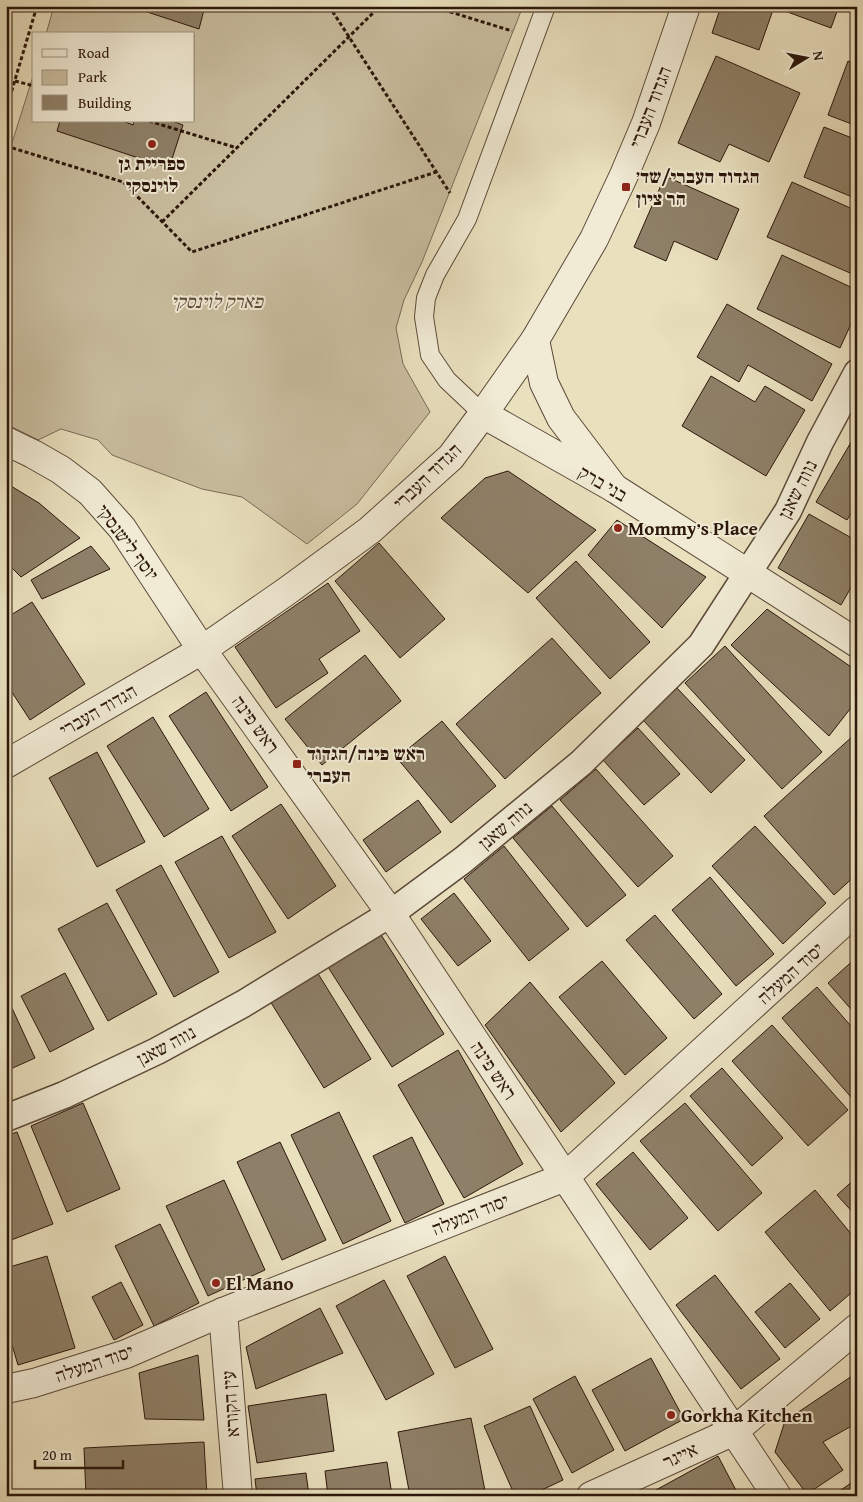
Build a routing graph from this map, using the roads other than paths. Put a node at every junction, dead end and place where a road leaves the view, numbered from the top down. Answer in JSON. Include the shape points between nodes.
{"nodes":[{"id":1,"x":546,"y":6,"type":"edge"},
{"id":2,"x":686,"y":6,"type":"edge"},
{"id":3,"x":535,"y":340,"type":"junction"},
{"id":4,"x":857,"y":373,"type":"edge"},
{"id":5,"x":483,"y":414,"type":"junction"},
{"id":6,"x":6,"y":441,"type":"edge"},
{"id":7,"x":614,"y":488,"type":"junction"},
{"id":8,"x":748,"y":574,"type":"junction"},
{"id":9,"x":857,"y":643,"type":"edge"},
{"id":10,"x":202,"y":650,"type":"junction"},
{"id":11,"x":6,"y":764,"type":"edge"},
{"id":12,"x":857,"y":910,"type":"edge"},
{"id":13,"x":390,"y":914,"type":"junction"},
{"id":14,"x":6,"y":1118,"type":"edge"},
{"id":15,"x":565,"y":1176,"type":"junction"},
{"id":16,"x":223,"y":1312,"type":"junction"},
{"id":17,"x":857,"y":1328,"type":"edge"},
{"id":18,"x":6,"y":1389,"type":"edge"},
{"id":19,"x":734,"y":1430,"type":"junction"},
{"id":20,"x":238,"y":1496,"type":"edge"},
{"id":21,"x":591,"y":1496,"type":"edge"},
{"id":22,"x":777,"y":1496,"type":"edge"}],
"edges":[{"from":1,"to":5,"type":"lane","name":"בני ברק","via":[[467,219],[435,275],[426,298],[425,334],[430,355],[447,380]]},
{"from":2,"to":3,"type":"street","name":"הגדוד העברי","via":[[646,123],[624,175],[594,239]]},
{"from":3,"to":5,"type":"street","name":"הגדוד העברי"},
{"from":3,"to":7,"type":"street","via":[[544,383],[561,418]]},
{"from":4,"to":8,"type":"street","name":"נווה שאנן","via":[[788,511]]},
{"from":5,"to":7,"type":"street","name":"בני ברק"},
{"from":5,"to":10,"type":"street","name":"הגדוד העברי","via":[[451,457],[370,530]]},
{"from":6,"to":10,"type":"street","name":"יוסף לישנסקי","via":[[61,470],[90,492],[122,528]]},
{"from":7,"to":8,"type":"street","name":"בני ברק"},
{"from":8,"to":9,"type":"street","name":"בני ברק"},
{"from":8,"to":13,"type":"street","name":"נווה שאנן","via":[[702,646],[581,763],[463,860]]},
{"from":10,"to":11,"type":"street","name":"הגדוד העברי"},
{"from":10,"to":13,"type":"street","name":"ראש פינה"},
{"from":12,"to":15,"type":"street","name":"יסוד המעלה"},
{"from":13,"to":14,"type":"street","name":"נווה שאנן","via":[[243,1004],[157,1051],[64,1095]]},
{"from":13,"to":15,"type":"street","name":"ראש פינה"},
{"from":15,"to":16,"type":"street","name":"יסוד המעלה"},
{"from":15,"to":19,"type":"street","name":"ראש פינה"},
{"from":16,"to":18,"type":"street","name":"יסוד המעלה","via":[[126,1354]]},
{"from":16,"to":20,"type":"street","name":"עין הקורא"},
{"from":17,"to":19,"type":"street","name":"אייגר"},
{"from":19,"to":21,"type":"street","name":"אייגר"},
{"from":19,"to":22,"type":"street","name":"ראש פינה"}]}
